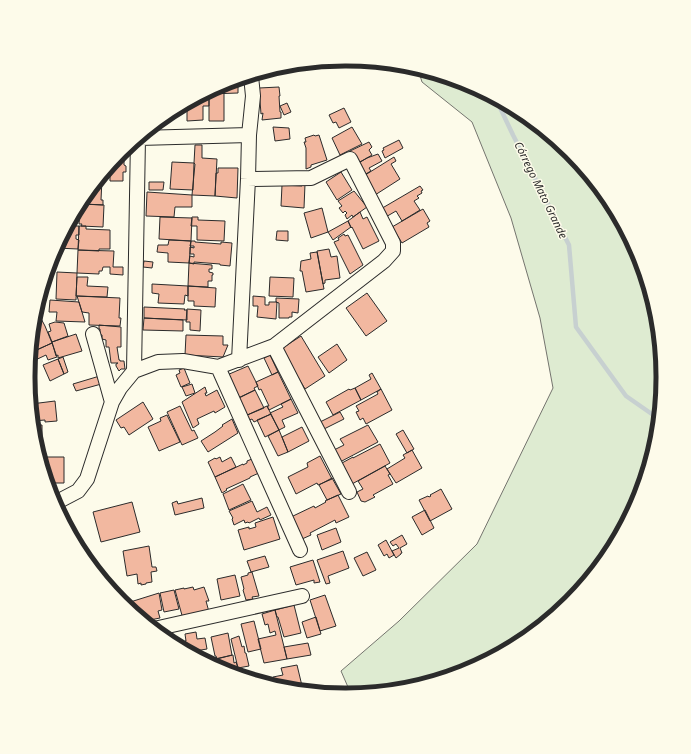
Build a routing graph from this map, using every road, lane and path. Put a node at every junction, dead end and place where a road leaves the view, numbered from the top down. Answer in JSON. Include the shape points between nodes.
{"nodes":[{"id":1,"x":251,"y":81,"type":"edge"},
{"id":2,"x":249,"y":135,"type":"junction"},
{"id":3,"x":148,"y":138,"type":"edge"},
{"id":4,"x":138,"y":147,"type":"edge"},
{"id":5,"x":248,"y":179,"type":"junction"},
{"id":6,"x":93,"y":334,"type":"dead end"},
{"id":7,"x":274,"y":346,"type":"junction"},
{"id":8,"x":239,"y":360,"type":"junction"},
{"id":9,"x":218,"y":367,"type":"junction"},
{"id":10,"x":134,"y":371,"type":"junction"},
{"id":11,"x":112,"y":402,"type":"junction"},
{"id":12,"x":350,"y":492,"type":"dead end"},
{"id":13,"x":61,"y":500,"type":"edge"},
{"id":14,"x":300,"y":550,"type":"dead end"},
{"id":15,"x":302,"y":596,"type":"dead end"},
{"id":16,"x":162,"y":627,"type":"edge"}],
"edges":[{"from":1,"to":2,"type":"street"},
{"from":2,"to":3,"type":"street"},
{"from":2,"to":5,"type":"street"},
{"from":4,"to":10,"type":"street"},
{"from":5,"to":7,"type":"street","via":[[311,178],[350,159],[393,243],[393,251],[384,262]]},
{"from":5,"to":8,"type":"street"},
{"from":6,"to":11,"type":"street"},
{"from":7,"to":8,"type":"street"},
{"from":7,"to":12,"type":"street"},
{"from":8,"to":9,"type":"street"},
{"from":9,"to":10,"type":"street","via":[[183,361],[158,362]]},
{"from":9,"to":14,"type":"street"},
{"from":10,"to":11,"type":"street"},
{"from":11,"to":13,"type":"street","via":[[87,479],[78,491]]},
{"from":15,"to":16,"type":"street"}]}
